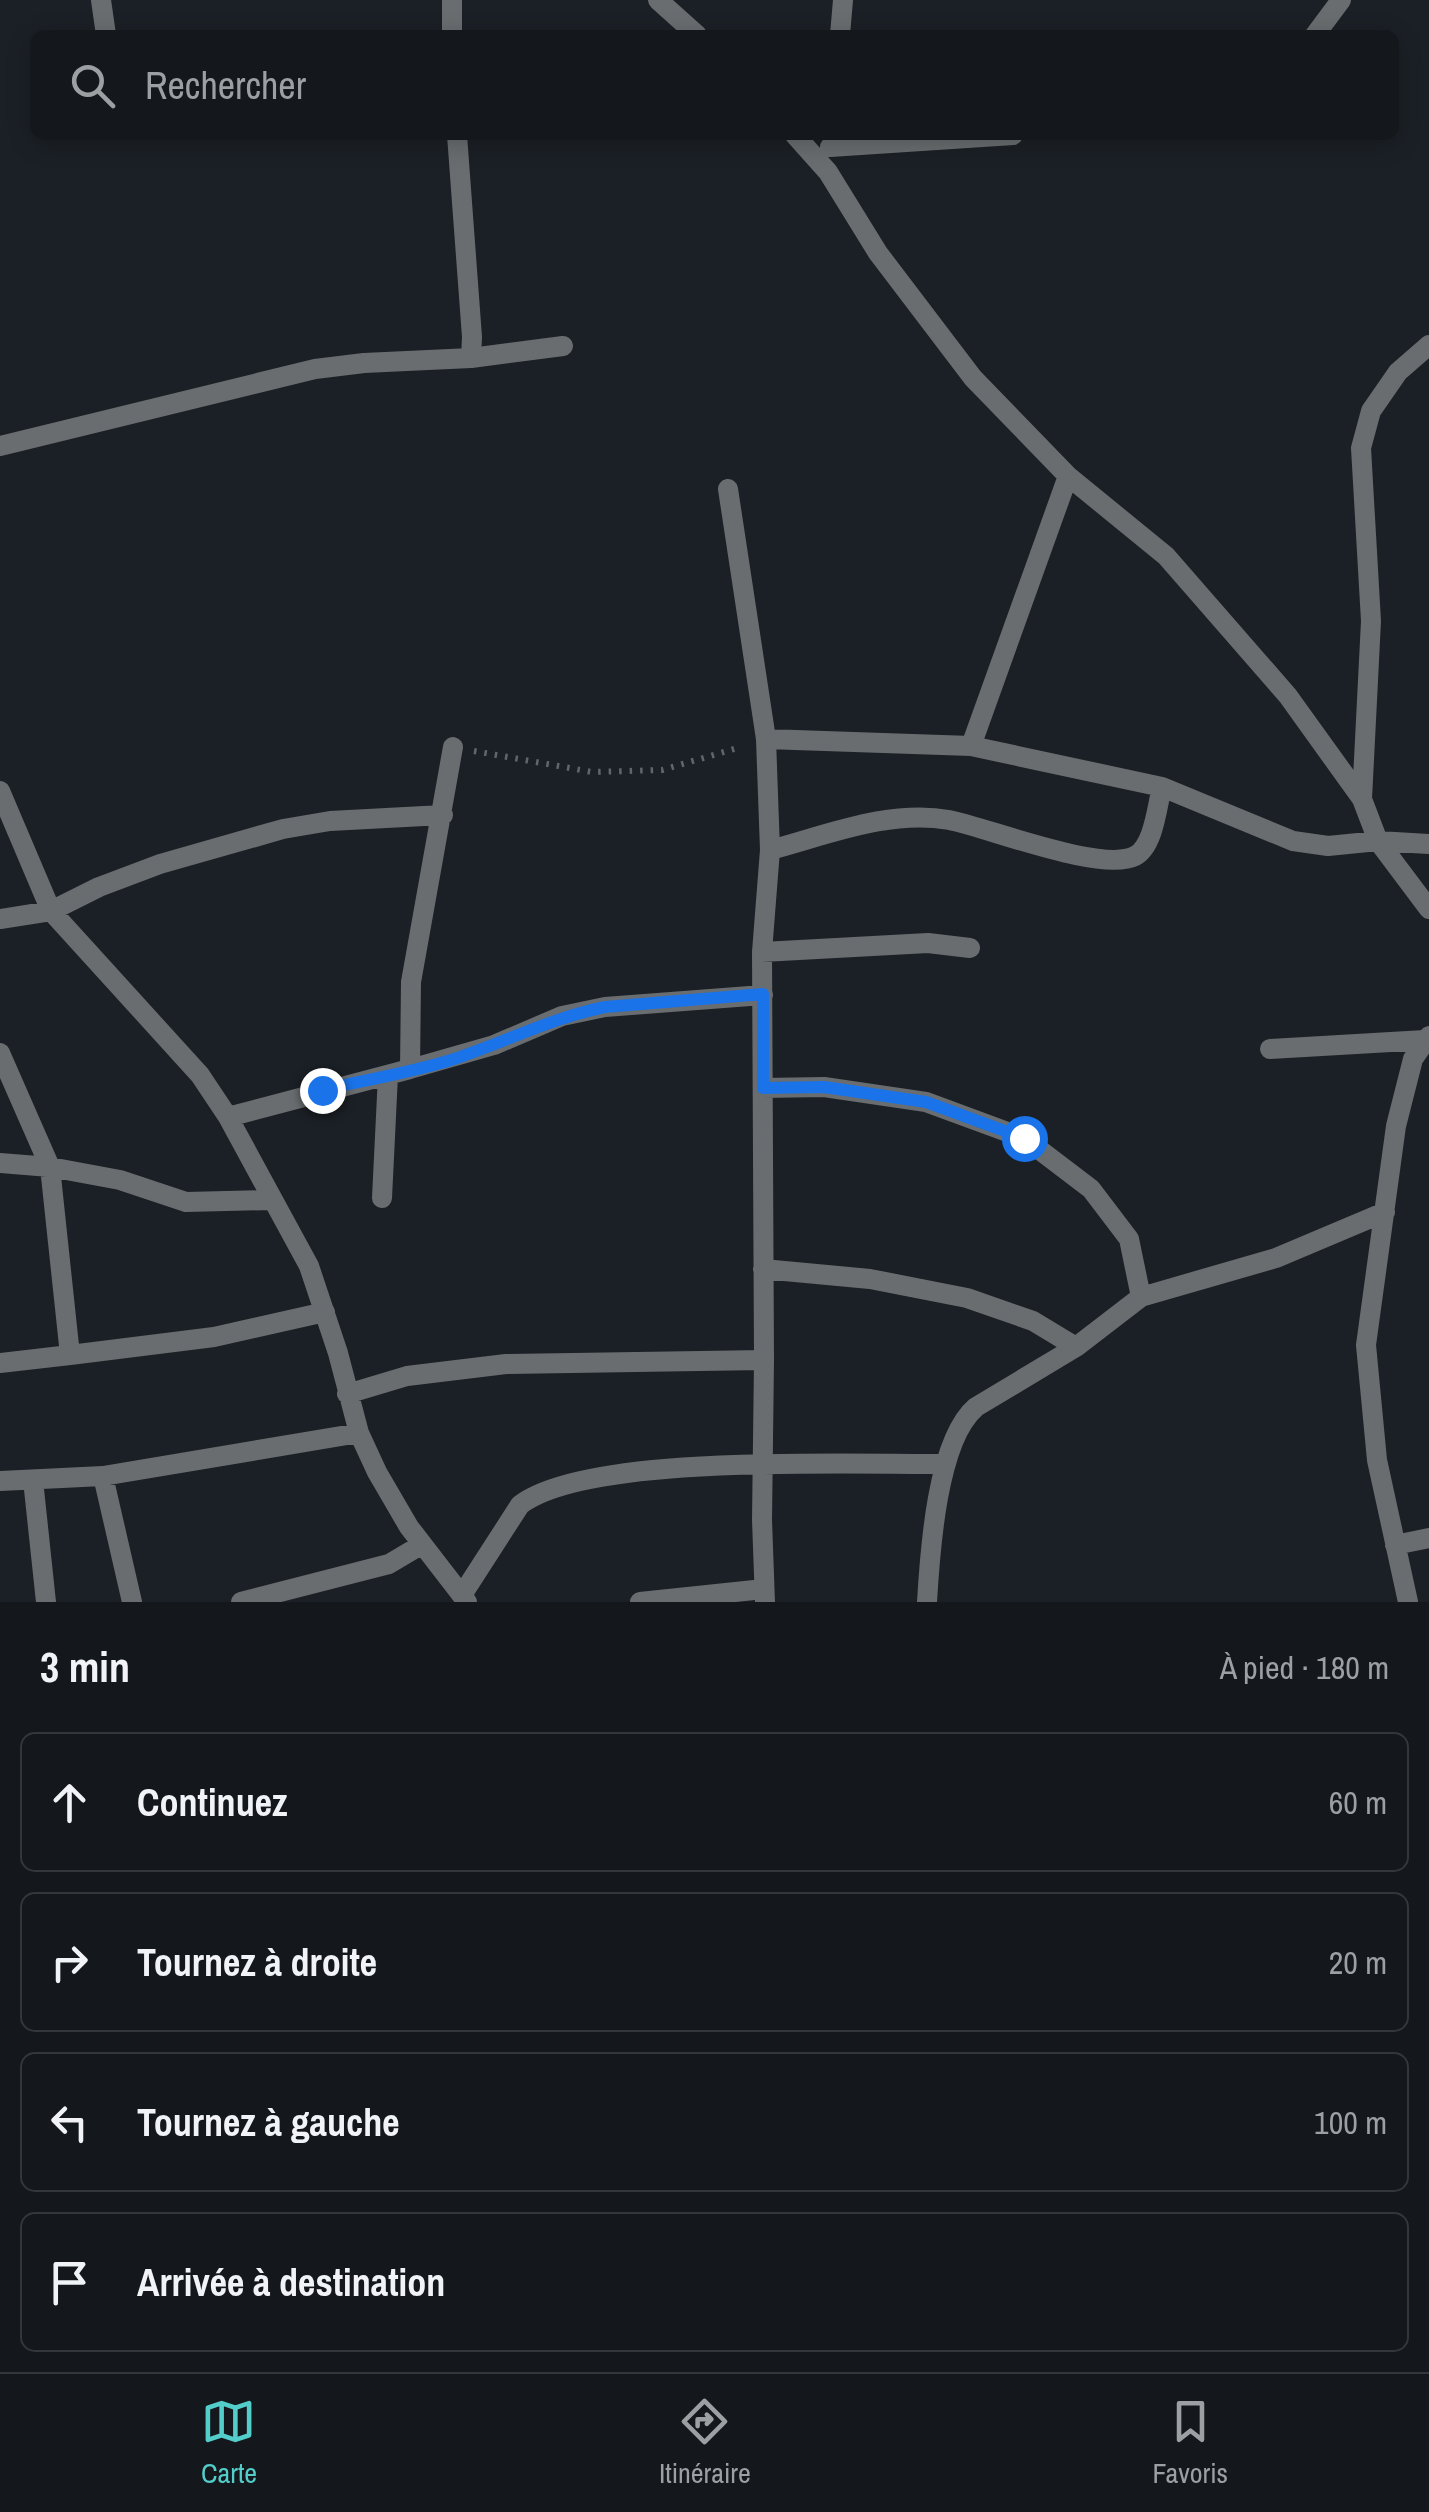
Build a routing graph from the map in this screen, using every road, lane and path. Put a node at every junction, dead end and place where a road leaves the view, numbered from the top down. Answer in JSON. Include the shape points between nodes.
{"nodes":[{"id":1,"x":101,"y":0,"type":"edge"},
{"id":2,"x":452,"y":0,"type":"edge"},
{"id":3,"x":658,"y":0,"type":"edge"},
{"id":4,"x":843,"y":0,"type":"edge"},
{"id":5,"x":1342,"y":0,"type":"edge"},
{"id":6,"x":105,"y":30,"type":"edge"},
{"id":7,"x":452,"y":30,"type":"edge"},
{"id":8,"x":692,"y":30,"type":"edge"},
{"id":9,"x":840,"y":30,"type":"edge"},
{"id":10,"x":1320,"y":30,"type":"edge"},
{"id":11,"x":457,"y":140,"type":"edge"},
{"id":12,"x":799,"y":140,"type":"edge"},
{"id":13,"x":860,"y":140,"type":"edge"},
{"id":14,"x":830,"y":141,"type":"edge"},
{"id":15,"x":828,"y":172,"type":"junction"},
{"id":16,"x":1429,"y":344,"type":"edge"},
{"id":17,"x":563,"y":346,"type":"dead end"},
{"id":18,"x":471,"y":358,"type":"junction"},
{"id":19,"x":0,"y":446,"type":"edge"},
{"id":20,"x":1068,"y":476,"type":"junction"},
{"id":21,"x":728,"y":489,"type":"dead end"},
{"id":22,"x":766,"y":739,"type":"junction"},
{"id":23,"x":971,"y":746,"type":"junction"},
{"id":24,"x":453,"y":748,"type":"joint"},
{"id":25,"x":1162,"y":787,"type":"junction"},
{"id":26,"x":0,"y":792,"type":"edge"},
{"id":27,"x":1362,"y":799,"type":"junction"},
{"id":28,"x":443,"y":815,"type":"junction"},
{"id":29,"x":1378,"y":841,"type":"junction"},
{"id":30,"x":1429,"y":844,"type":"edge"},
{"id":31,"x":770,"y":850,"type":"junction"},
{"id":32,"x":1429,"y":908,"type":"edge"},
{"id":33,"x":51,"y":911,"type":"junction"},
{"id":34,"x":0,"y":919,"type":"edge"},
{"id":35,"x":970,"y":948,"type":"dead end"},
{"id":36,"x":762,"y":952,"type":"junction"},
{"id":37,"x":763,"y":994,"type":"junction"},
{"id":38,"x":1427,"y":1038,"type":"edge"},
{"id":39,"x":1270,"y":1049,"type":"dead end"},
{"id":40,"x":0,"y":1053,"type":"edge"},
{"id":41,"x":410,"y":1070,"type":"junction"},
{"id":42,"x":388,"y":1075,"type":"junction"},
{"id":43,"x":763,"y":1088,"type":"junction"},
{"id":44,"x":228,"y":1116,"type":"junction"},
{"id":45,"x":0,"y":1164,"type":"edge"},
{"id":46,"x":50,"y":1167,"type":"junction"},
{"id":47,"x":382,"y":1198,"type":"dead end"},
{"id":48,"x":272,"y":1200,"type":"junction"},
{"id":49,"x":1385,"y":1212,"type":"junction"},
{"id":50,"x":763,"y":1269,"type":"junction"},
{"id":51,"x":1141,"y":1297,"type":"junction"},
{"id":52,"x":325,"y":1312,"type":"junction"},
{"id":53,"x":1076,"y":1348,"type":"junction"},
{"id":54,"x":70,"y":1355,"type":"junction"},
{"id":55,"x":764,"y":1360,"type":"junction"},
{"id":56,"x":0,"y":1363,"type":"edge"},
{"id":57,"x":348,"y":1394,"type":"junction"},
{"id":58,"x":359,"y":1433,"type":"junction"},
{"id":59,"x":945,"y":1464,"type":"junction"},
{"id":60,"x":762,"y":1466,"type":"junction"},
{"id":61,"x":104,"y":1476,"type":"junction"},
{"id":62,"x":34,"y":1480,"type":"junction"},
{"id":63,"x":0,"y":1481,"type":"edge"},
{"id":64,"x":1429,"y":1538,"type":"edge"},
{"id":65,"x":422,"y":1545,"type":"junction"},
{"id":66,"x":1395,"y":1546,"type":"junction"},
{"id":67,"x":311,"y":1594,"type":"edge"},
{"id":68,"x":764,"y":1596,"type":"edge"},
{"id":69,"x":464,"y":1599,"type":"edge"},
{"id":70,"x":46,"y":1602,"type":"edge"},
{"id":71,"x":132,"y":1602,"type":"edge"},
{"id":72,"x":241,"y":1602,"type":"edge"},
{"id":73,"x":640,"y":1602,"type":"edge"},
{"id":74,"x":928,"y":1602,"type":"edge"},
{"id":75,"x":1408,"y":1602,"type":"edge"}],
"edges":[{"from":1,"to":6,"type":"street"},
{"from":2,"to":7,"type":"street"},
{"from":3,"to":8,"type":"street"},
{"from":4,"to":9,"type":"street"},
{"from":5,"to":10,"type":"street"},
{"from":11,"to":18,"type":"street"},
{"from":12,"to":15,"type":"street"},
{"from":13,"to":14,"type":"street"},
{"from":14,"to":15,"type":"street"},
{"from":15,"to":20,"type":"street","via":[[878,253],[973,378]]},
{"from":16,"to":27,"type":"street","via":[[1398,372],[1371,411],[1361,448],[1372,621]]},
{"from":17,"to":18,"type":"street"},
{"from":18,"to":19,"type":"street","via":[[316,370]]},
{"from":20,"to":23,"type":"street"},
{"from":20,"to":27,"type":"street","via":[[1166,556],[1288,696]]},
{"from":21,"to":22,"type":"street"},
{"from":22,"to":23,"type":"street"},
{"from":22,"to":24,"type":"path","via":[[662,770],[592,772]]},
{"from":22,"to":31,"type":"street"},
{"from":23,"to":25,"type":"street"},
{"from":24,"to":28,"type":"street"},
{"from":25,"to":29,"type":"street","via":[[1293,841]]},
{"from":25,"to":31,"type":"street","via":[[1146,843],[1128,858],[1082,856],[924,816]]},
{"from":26,"to":33,"type":"street"},
{"from":27,"to":29,"type":"street"},
{"from":28,"to":33,"type":"street","via":[[330,821],[264,834],[160,864]]},
{"from":28,"to":41,"type":"street","via":[[411,982]]},
{"from":29,"to":30,"type":"street"},
{"from":29,"to":32,"type":"street"},
{"from":31,"to":36,"type":"street"},
{"from":33,"to":34,"type":"street"},
{"from":33,"to":44,"type":"street","via":[[200,1075]]},
{"from":35,"to":36,"type":"street","via":[[928,943]]},
{"from":36,"to":37,"type":"street"},
{"from":37,"to":41,"type":"street","via":[[562,1016]]},
{"from":37,"to":43,"type":"street"},
{"from":38,"to":39,"type":"street"},
{"from":38,"to":49,"type":"street","via":[[1403,1091]]},
{"from":40,"to":46,"type":"street"},
{"from":41,"to":42,"type":"street"},
{"from":42,"to":44,"type":"street"},
{"from":42,"to":47,"type":"street"},
{"from":43,"to":50,"type":"street"},
{"from":43,"to":51,"type":"street","via":[[824,1087],[926,1102],[1024,1138],[1091,1189],[1128,1238]]},
{"from":44,"to":48,"type":"street"},
{"from":45,"to":46,"type":"street"},
{"from":46,"to":48,"type":"street","via":[[186,1202]]},
{"from":46,"to":54,"type":"street"},
{"from":48,"to":52,"type":"street","via":[[309,1266]]},
{"from":49,"to":51,"type":"street","via":[[1276,1258]]},
{"from":49,"to":66,"type":"street","via":[[1366,1345],[1376,1460]]},
{"from":50,"to":53,"type":"street","via":[[870,1279],[967,1298],[1033,1321]]},
{"from":50,"to":55,"type":"street"},
{"from":51,"to":53,"type":"street"},
{"from":52,"to":54,"type":"street","via":[[214,1337]]},
{"from":52,"to":57,"type":"street"},
{"from":53,"to":59,"type":"street","via":[[963,1418]]},
{"from":54,"to":56,"type":"street"},
{"from":55,"to":57,"type":"street","via":[[506,1364],[427,1372]]},
{"from":55,"to":60,"type":"street"},
{"from":57,"to":58,"type":"street"},
{"from":58,"to":61,"type":"street"},
{"from":58,"to":65,"type":"street"},
{"from":59,"to":60,"type":"street"},
{"from":59,"to":74,"type":"street"},
{"from":60,"to":68,"type":"street"},
{"from":60,"to":69,"type":"street","via":[[662,1470],[534,1494],[512,1515]]},
{"from":61,"to":62,"type":"street"},
{"from":61,"to":71,"type":"street"},
{"from":62,"to":63,"type":"street"},
{"from":62,"to":70,"type":"street"},
{"from":64,"to":66,"type":"street"},
{"from":65,"to":67,"type":"street"},
{"from":65,"to":69,"type":"street"},
{"from":66,"to":75,"type":"street"},
{"from":67,"to":72,"type":"street"},
{"from":68,"to":73,"type":"street"}]}
